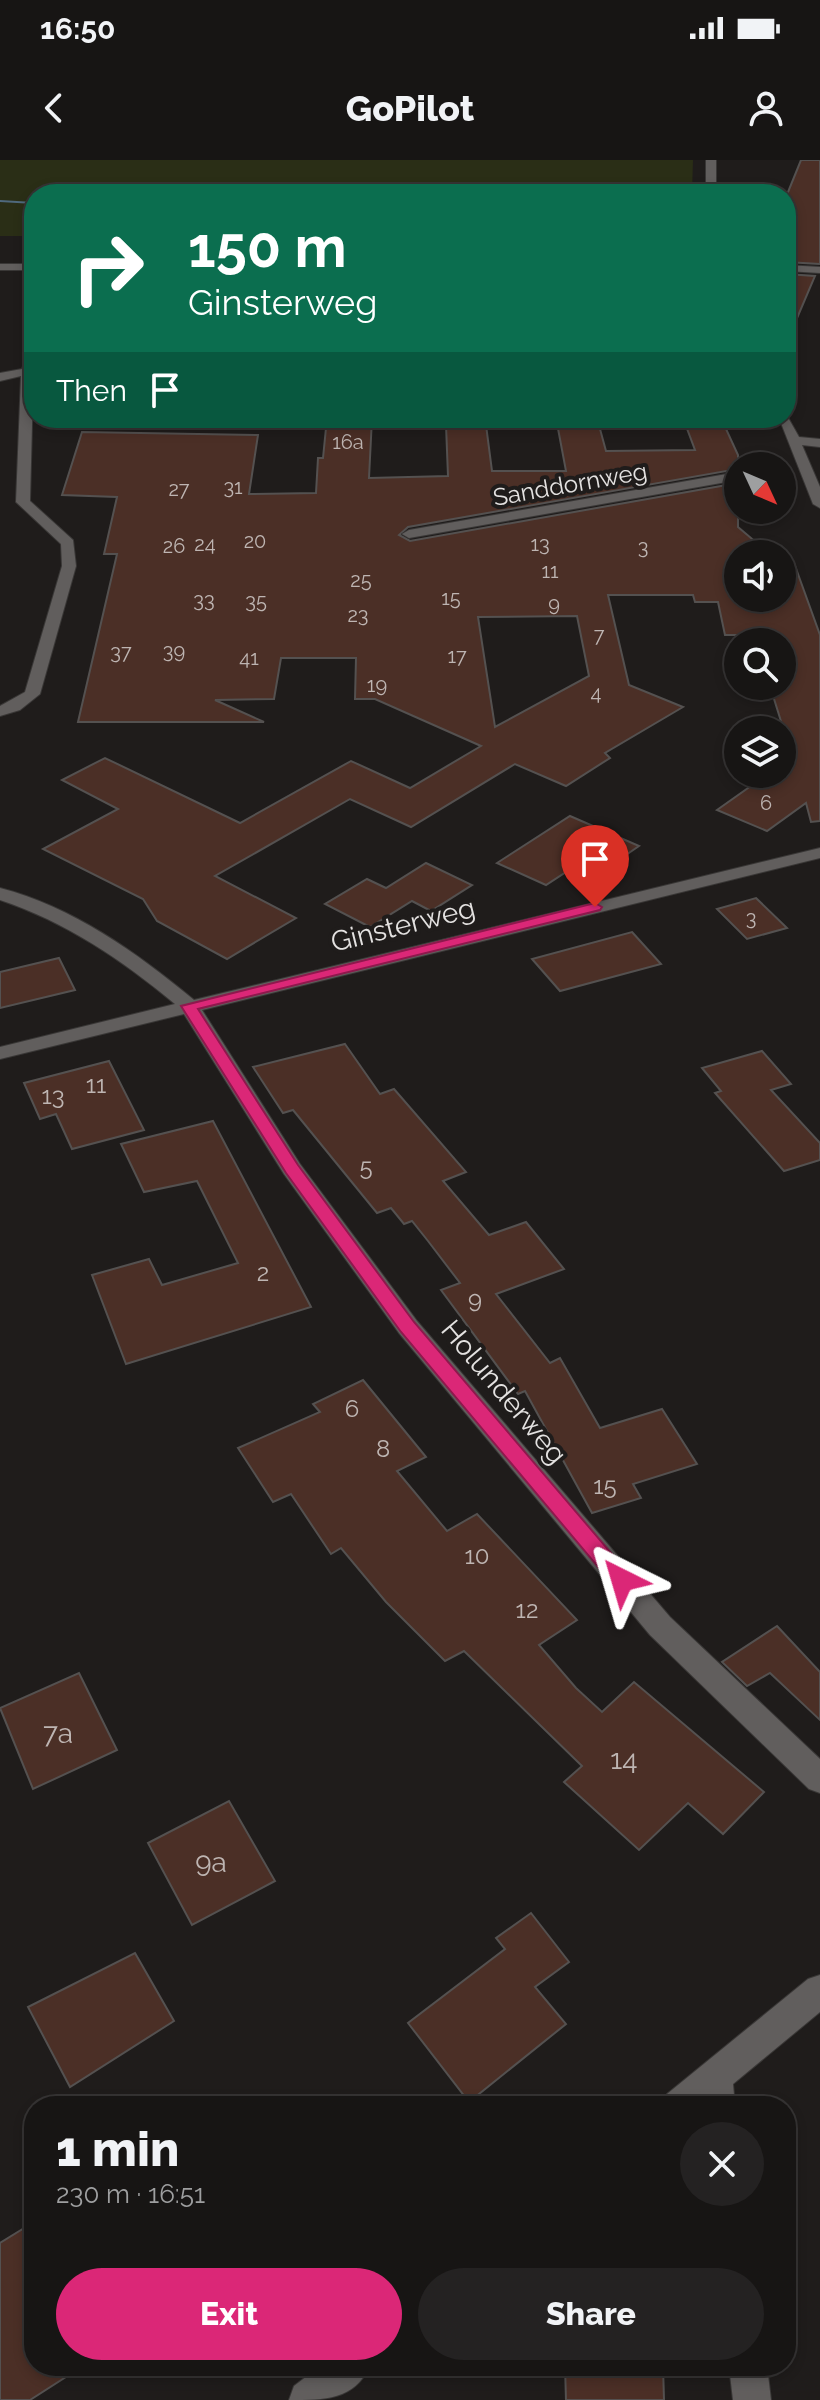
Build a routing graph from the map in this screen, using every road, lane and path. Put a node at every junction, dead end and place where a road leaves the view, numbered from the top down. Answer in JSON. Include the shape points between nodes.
{"nodes":[{"id":1,"x":711,"y":160,"type":"edge"},
{"id":2,"x":711,"y":184,"type":"edge"},
{"id":3,"x":0,"y":267,"type":"edge"},
{"id":4,"x":24,"y":267,"type":"edge"},
{"id":5,"x":796,"y":269,"type":"edge"},
{"id":6,"x":820,"y":270,"type":"edge"},
{"id":7,"x":24,"y":372,"type":"edge"},
{"id":8,"x":0,"y":377,"type":"edge"},
{"id":9,"x":28,"y":428,"type":"edge"},
{"id":10,"x":789,"y":428,"type":"edge"},
{"id":11,"x":794,"y":440,"type":"junction"},
{"id":12,"x":820,"y":443,"type":"edge"},
{"id":13,"x":724,"y":478,"type":"edge"},
{"id":14,"x":820,"y":504,"type":"edge"},
{"id":15,"x":409,"y":534,"type":"dead end"},
{"id":16,"x":0,"y":711,"type":"edge"},
{"id":17,"x":820,"y":853,"type":"edge"},
{"id":18,"x":0,"y":894,"type":"edge"},
{"id":19,"x":189,"y":1006,"type":"junction"},
{"id":20,"x":0,"y":1053,"type":"edge"},
{"id":21,"x":820,"y":1779,"type":"edge"},
{"id":22,"x":820,"y":1991,"type":"edge"},
{"id":23,"x":717,"y":2092,"type":"edge"},
{"id":24,"x":338,"y":2376,"type":"edge"},
{"id":25,"x":749,"y":2376,"type":"edge"},
{"id":26,"x":308,"y":2400,"type":"edge"},
{"id":27,"x":752,"y":2400,"type":"edge"}],
"edges":[{"from":1,"to":2,"type":"street"},
{"from":3,"to":4,"type":"street"},
{"from":5,"to":6,"type":"street"},
{"from":7,"to":8,"type":"street"},
{"from":9,"to":16,"type":"street","via":[[23,502],[68,543],[69,566],[32,694]]},
{"from":10,"to":11,"type":"street"},
{"from":11,"to":12,"type":"street"},
{"from":11,"to":14,"type":"street","via":[[798,465]]},
{"from":13,"to":15,"type":"street","name":"Sanddornweg"},
{"from":17,"to":19,"type":"street","name":"Ginsterweg"},
{"from":18,"to":19,"type":"street","name":"Holunderweg","via":[[84,929]]},
{"from":19,"to":20,"type":"street","name":"Ginsterweg"},
{"from":19,"to":21,"type":"street","name":"Holunderweg","via":[[292,1169],[408,1327],[660,1626]]},
{"from":22,"to":23,"type":"street"},
{"from":24,"to":26,"type":"street"},
{"from":25,"to":27,"type":"street"}]}
